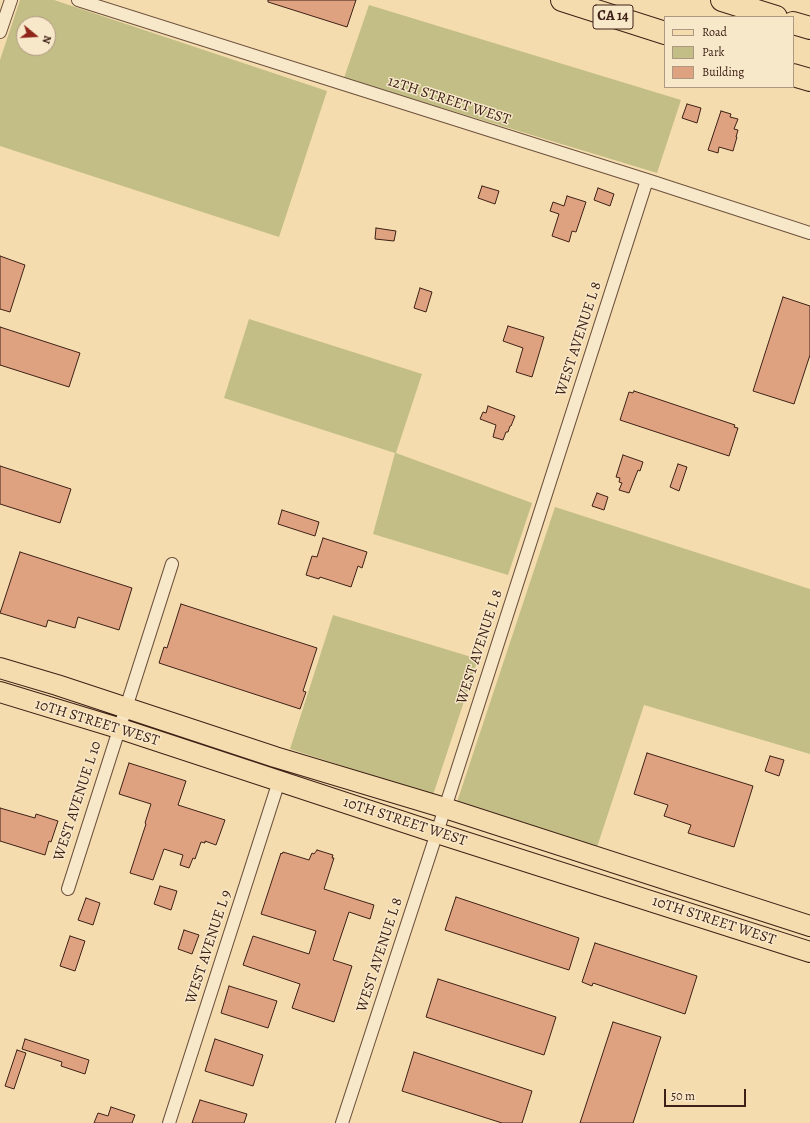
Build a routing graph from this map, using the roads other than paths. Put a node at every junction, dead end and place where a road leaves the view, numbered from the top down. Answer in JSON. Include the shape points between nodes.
{"nodes":[{"id":1,"x":10,"y":0,"type":"edge"},
{"id":2,"x":78,"y":0,"type":"edge"},
{"id":3,"x":562,"y":0,"type":"edge"},
{"id":4,"x":722,"y":0,"type":"edge"},
{"id":5,"x":773,"y":16,"type":"edge"},
{"id":6,"x":794,"y":23,"type":"edge"},
{"id":7,"x":810,"y":28,"type":"edge"},
{"id":8,"x":0,"y":32,"type":"edge"},
{"id":9,"x":664,"y":33,"type":"edge"},
{"id":10,"x":794,"y":75,"type":"edge"},
{"id":11,"x":810,"y":80,"type":"edge"},
{"id":12,"x":647,"y":180,"type":"junction"},
{"id":13,"x":810,"y":234,"type":"edge"},
{"id":14,"x":172,"y":564,"type":"dead end"},
{"id":15,"x":0,"y":668,"type":"edge"},
{"id":16,"x":0,"y":692,"type":"edge"},
{"id":17,"x":124,"y":708,"type":"junction"},
{"id":18,"x":118,"y":728,"type":"junction"},
{"id":19,"x":279,"y":781,"type":"junction"},
{"id":20,"x":366,"y":784,"type":"junction"},
{"id":21,"x":445,"y":808,"type":"junction"},
{"id":22,"x":437,"y":833,"type":"junction"},
{"id":23,"x":68,"y":889,"type":"dead end"},
{"id":24,"x":639,"y":897,"type":"junction"},
{"id":25,"x":754,"y":908,"type":"junction"},
{"id":26,"x":810,"y":926,"type":"edge"},
{"id":27,"x":746,"y":932,"type":"junction"},
{"id":28,"x":810,"y":937,"type":"edge"},
{"id":29,"x":810,"y":952,"type":"edge"},
{"id":30,"x":169,"y":1123,"type":"edge"},
{"id":31,"x":342,"y":1123,"type":"edge"}],
"edges":[{"from":1,"to":8,"type":"street"},
{"from":2,"to":12,"type":"street","name":"12TH STREET WEST"},
{"from":3,"to":9,"type":"highway","number":"CA 14"},
{"from":4,"to":5,"type":"highway"},
{"from":6,"to":7,"type":"highway"},
{"from":10,"to":11,"type":"highway"},
{"from":12,"to":13,"type":"street","name":"12TH STREET WEST"},
{"from":12,"to":21,"type":"street","name":"WEST AVENUE L 8"},
{"from":14,"to":17,"type":"street","name":"WEST AVENUE L 10"},
{"from":15,"to":17,"type":"main road","name":"10TH STREET WEST"},
{"from":16,"to":18,"type":"main road","name":"10TH STREET WEST"},
{"from":17,"to":18,"type":"street","name":"WEST AVENUE L 10"},
{"from":17,"to":20,"type":"main road","name":"10TH STREET WEST"},
{"from":18,"to":19,"type":"main road","name":"10TH STREET WEST"},
{"from":18,"to":23,"type":"street","name":"WEST AVENUE L 10"},
{"from":19,"to":20,"type":"main road","via":[[286,773],[294,773],[334,784]]},
{"from":19,"to":22,"type":"main road","name":"10TH STREET WEST"},
{"from":19,"to":30,"type":"street","name":"WEST AVENUE L 9"},
{"from":20,"to":21,"type":"main road","name":"10TH STREET WEST"},
{"from":21,"to":22,"type":"street","name":"WEST AVENUE L 8"},
{"from":21,"to":25,"type":"main road","name":"10TH STREET WEST"},
{"from":22,"to":24,"type":"main road","name":"10TH STREET WEST"},
{"from":22,"to":31,"type":"street","name":"WEST AVENUE L 8"},
{"from":24,"to":25,"type":"main road","via":[[673,896],[736,914],[746,913]]},
{"from":24,"to":27,"type":"main road","name":"10TH STREET WEST"},
{"from":25,"to":26,"type":"main road","name":"10TH STREET WEST"},
{"from":27,"to":28,"type":"main road","via":[[762,925]]},
{"from":27,"to":29,"type":"main road","name":"10TH STREET WEST"}]}
